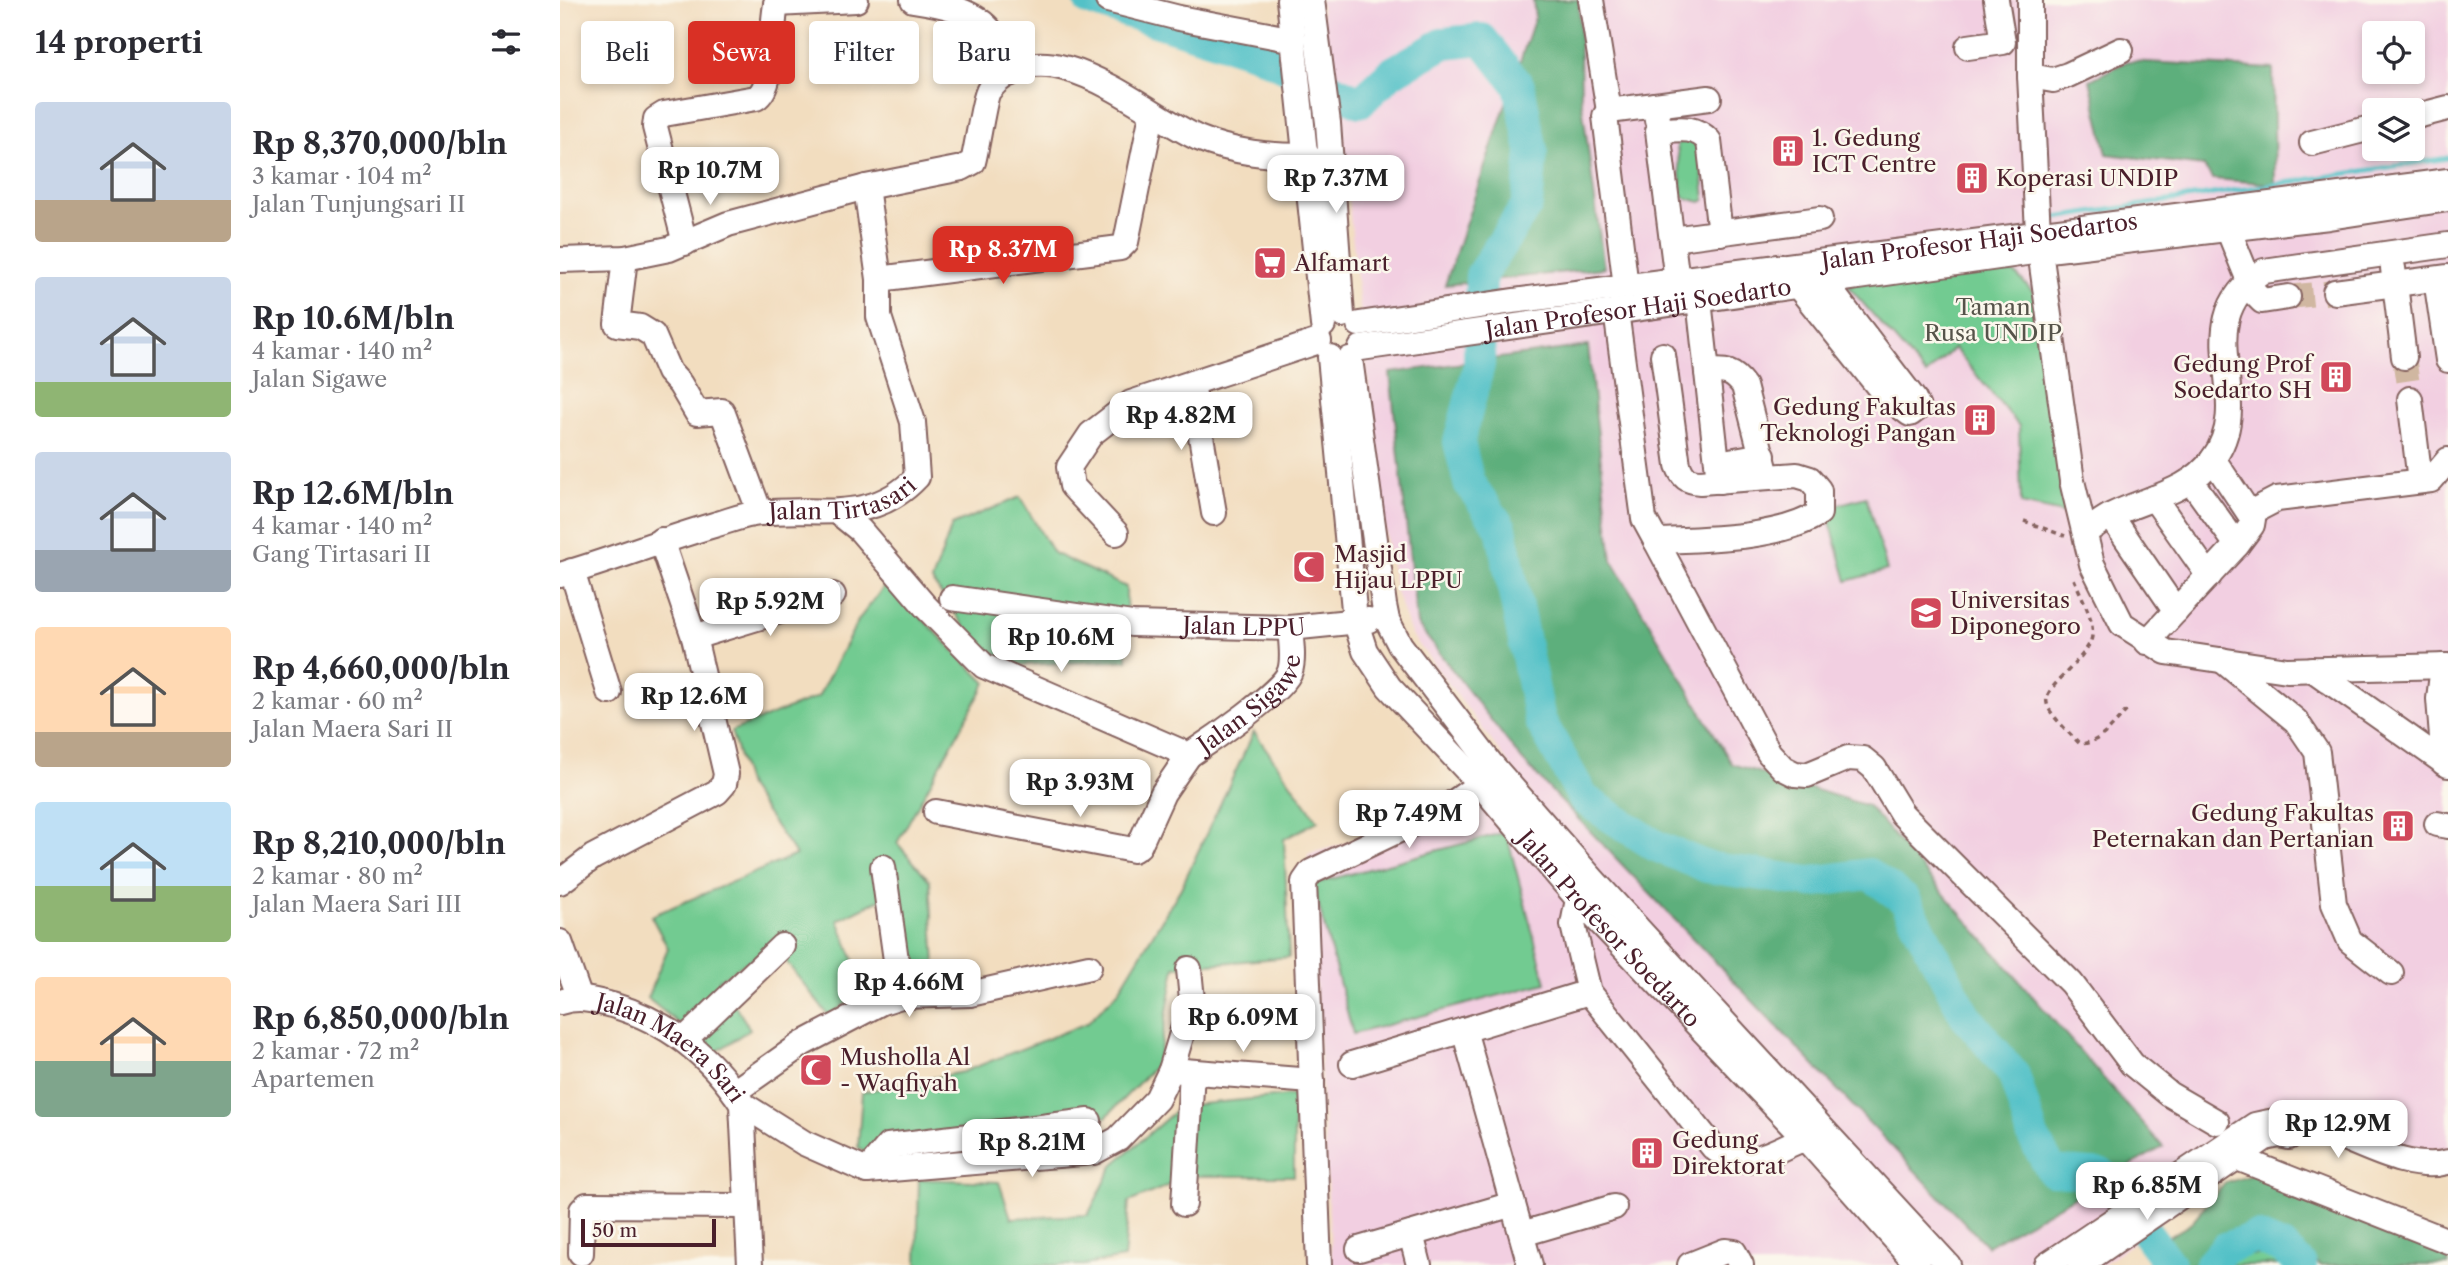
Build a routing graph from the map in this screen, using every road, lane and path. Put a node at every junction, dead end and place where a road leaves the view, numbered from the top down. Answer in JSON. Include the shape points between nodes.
{"nodes":[{"id":1,"x":856,"y":0,"type":"edge"},
{"id":2,"x":913,"y":0,"type":"edge"},
{"id":3,"x":1108,"y":0,"type":"edge"},
{"id":4,"x":1289,"y":0,"type":"edge"},
{"id":5,"x":1312,"y":0,"type":"edge"},
{"id":6,"x":1591,"y":0,"type":"edge"},
{"id":7,"x":1996,"y":0,"type":"edge"},
{"id":8,"x":2030,"y":0,"type":"edge"},
{"id":9,"x":777,"y":2,"type":"edge"},
{"id":10,"x":977,"y":21,"type":"edge"},
{"id":11,"x":2003,"y":42,"type":"junction"},
{"id":12,"x":1968,"y":47,"type":"dead end"},
{"id":13,"x":1295,"y":49,"type":"junction"},
{"id":14,"x":2121,"y":50,"type":"dead end"},
{"id":15,"x":1035,"y":64,"type":"edge"},
{"id":16,"x":2030,"y":65,"type":"junction"},
{"id":17,"x":997,"y":84,"type":"edge"},
{"id":18,"x":1709,"y":98,"type":"dead end"},
{"id":19,"x":1655,"y":106,"type":"junction"},
{"id":20,"x":2448,"y":108,"type":"edge"},
{"id":21,"x":1609,"y":111,"type":"junction"},
{"id":22,"x":1153,"y":114,"type":"junction"},
{"id":23,"x":2425,"y":114,"type":"edge"},
{"id":24,"x":2362,"y":130,"type":"edge"},
{"id":25,"x":1658,"y":131,"type":"junction"},
{"id":26,"x":2312,"y":143,"type":"dead end"},
{"id":27,"x":1308,"y":156,"type":"junction"},
{"id":28,"x":2448,"y":181,"type":"edge"},
{"id":29,"x":866,"y":187,"type":"junction"},
{"id":30,"x":2448,"y":199,"type":"edge"},
{"id":31,"x":1820,"y":219,"type":"dead end"},
{"id":32,"x":2228,"y":229,"type":"junction"},
{"id":33,"x":1720,"y":233,"type":"junction"},
{"id":34,"x":1672,"y":239,"type":"junction"},
{"id":35,"x":2039,"y":242,"type":"junction"},
{"id":36,"x":685,"y":243,"type":"junction"},
{"id":37,"x":2448,"y":245,"type":"edge"},
{"id":38,"x":2390,"y":251,"type":"junction"},
{"id":39,"x":625,"y":258,"type":"junction"},
{"id":40,"x":560,"y":260,"type":"edge"},
{"id":41,"x":2442,"y":278,"type":"edge"},
{"id":42,"x":879,"y":279,"type":"junction"},
{"id":43,"x":1677,"y":281,"type":"junction"},
{"id":44,"x":2249,"y":281,"type":"junction"},
{"id":45,"x":1825,"y":283,"type":"junction"},
{"id":46,"x":2395,"y":285,"type":"junction"},
{"id":47,"x":1798,"y":286,"type":"junction"},
{"id":48,"x":1626,"y":287,"type":"junction"},
{"id":49,"x":2335,"y":292,"type":"tunnel mouth"},
{"id":50,"x":2288,"y":297,"type":"tunnel mouth"},
{"id":51,"x":1699,"y":300,"type":"junction"},
{"id":52,"x":1616,"y":312,"type":"junction"},
{"id":53,"x":1514,"y":313,"type":"junction"},
{"id":54,"x":1341,"y":339,"type":"junction"},
{"id":55,"x":1662,"y":355,"type":"dead end"},
{"id":56,"x":2404,"y":358,"type":"tunnel mouth"},
{"id":57,"x":2448,"y":360,"type":"edge"},
{"id":58,"x":1707,"y":372,"type":"junction"},
{"id":59,"x":1192,"y":383,"type":"junction"},
{"id":60,"x":2410,"y":399,"type":"tunnel mouth"},
{"id":61,"x":2213,"y":459,"type":"junction"},
{"id":62,"x":2448,"y":460,"type":"edge"},
{"id":63,"x":1765,"y":465,"type":"junction"},
{"id":64,"x":1719,"y":472,"type":"junction"},
{"id":65,"x":2191,"y":481,"type":"junction"},
{"id":66,"x":2420,"y":481,"type":"junction"},
{"id":67,"x":2154,"y":498,"type":"junction"},
{"id":68,"x":760,"y":513,"type":"junction"},
{"id":69,"x":839,"y":513,"type":"junction"},
{"id":70,"x":1214,"y":513,"type":"dead end"},
{"id":71,"x":2250,"y":513,"type":"junction"},
{"id":72,"x":2110,"y":516,"type":"junction"},
{"id":73,"x":2024,"y":521,"type":"dead end"},
{"id":74,"x":1116,"y":533,"type":"dead end"},
{"id":75,"x":2072,"y":539,"type":"junction"},
{"id":76,"x":661,"y":540,"type":"junction"},
{"id":77,"x":1656,"y":541,"type":"junction"},
{"id":78,"x":2237,"y":545,"type":"junction"},
{"id":79,"x":566,"y":573,"type":"edge"},
{"id":80,"x":2073,"y":575,"type":"dead end"},
{"id":81,"x":2209,"y":576,"type":"junction"},
{"id":82,"x":833,"y":595,"type":"dead end"},
{"id":83,"x":952,"y":598,"type":"dead end"},
{"id":84,"x":2176,"y":611,"type":"junction"},
{"id":85,"x":1355,"y":620,"type":"junction"},
{"id":86,"x":1387,"y":620,"type":"junction"},
{"id":87,"x":1290,"y":628,"type":"junction"},
{"id":88,"x":694,"y":637,"type":"junction"},
{"id":89,"x":2147,"y":642,"type":"junction"},
{"id":90,"x":2222,"y":660,"type":"junction"},
{"id":91,"x":2446,"y":666,"type":"edge"},
{"id":92,"x":2312,"y":669,"type":"junction"},
{"id":93,"x":609,"y":692,"type":"dead end"},
{"id":94,"x":2128,"y":709,"type":"dead end"},
{"id":95,"x":1189,"y":755,"type":"junction"},
{"id":96,"x":2446,"y":764,"type":"edge"},
{"id":97,"x":1480,"y":784,"type":"junction"},
{"id":98,"x":936,"y":812,"type":"dead end"},
{"id":99,"x":883,"y":867,"type":"dead end"},
{"id":100,"x":560,"y":882,"type":"edge"},
{"id":101,"x":1586,"y":890,"type":"junction"},
{"id":102,"x":560,"y":942,"type":"edge"},
{"id":103,"x":782,"y":946,"type":"dead end"},
{"id":104,"x":1089,"y":967,"type":"dead end"},
{"id":105,"x":1189,"y":970,"type":"dead end"},
{"id":106,"x":2391,"y":973,"type":"dead end"},
{"id":107,"x":1589,"y":992,"type":"junction"},
{"id":108,"x":901,"y":996,"type":"junction"},
{"id":109,"x":569,"y":999,"type":"edge"},
{"id":110,"x":1464,"y":1030,"type":"junction"},
{"id":111,"x":684,"y":1040,"type":"junction"},
{"id":112,"x":1352,"y":1064,"type":"dead end"},
{"id":113,"x":1181,"y":1071,"type":"junction"},
{"id":114,"x":1312,"y":1081,"type":"junction"},
{"id":115,"x":738,"y":1098,"type":"junction"},
{"id":116,"x":1089,"y":1121,"type":"dead end"},
{"id":117,"x":2217,"y":1122,"type":"dead end"},
{"id":118,"x":1805,"y":1138,"type":"junction"},
{"id":119,"x":2234,"y":1150,"type":"junction"},
{"id":120,"x":2448,"y":1162,"type":"edge"},
{"id":121,"x":867,"y":1171,"type":"junction"},
{"id":122,"x":2448,"y":1175,"type":"edge"},
{"id":123,"x":1184,"y":1204,"type":"dead end"},
{"id":124,"x":1513,"y":1204,"type":"junction"},
{"id":125,"x":745,"y":1206,"type":"junction"},
{"id":126,"x":1614,"y":1208,"type":"dead end"},
{"id":127,"x":1411,"y":1234,"type":"junction"},
{"id":128,"x":1522,"y":1234,"type":"junction"},
{"id":129,"x":2448,"y":1241,"type":"edge"},
{"id":130,"x":1359,"y":1248,"type":"dead end"},
{"id":131,"x":581,"y":1253,"type":"dead end"},
{"id":132,"x":2051,"y":1262,"type":"edge"},
{"id":133,"x":750,"y":1265,"type":"edge"},
{"id":134,"x":1319,"y":1265,"type":"edge"},
{"id":135,"x":1419,"y":1265,"type":"edge"},
{"id":136,"x":1530,"y":1265,"type":"edge"},
{"id":137,"x":1690,"y":1265,"type":"edge"},
{"id":138,"x":1741,"y":1265,"type":"edge"},
{"id":139,"x":1917,"y":1265,"type":"edge"},
{"id":140,"x":1948,"y":1265,"type":"edge"},
{"id":141,"x":2080,"y":1265,"type":"edge"}],
"edges":[{"from":1,"to":9,"type":"street"},
{"from":2,"to":10,"type":"street","via":[[950,7]]},
{"from":3,"to":13,"type":"street"},
{"from":4,"to":13,"type":"street","name":"Jalan Profesor Soedarto"},
{"from":5,"to":54,"type":"street","name":"Jalan Profesor Soedarto","via":[[1328,123]]},
{"from":6,"to":21,"type":"street"},
{"from":7,"to":11,"type":"street"},
{"from":8,"to":16,"type":"street"},
{"from":9,"to":36,"type":"street","via":[[768,85],[762,94],[656,119]]},
{"from":11,"to":12,"type":"street"},
{"from":11,"to":16,"type":"street"},
{"from":13,"to":27,"type":"street","name":"Jalan Profesor Soedarto"},
{"from":14,"to":16,"type":"street","via":[[2053,79]]},
{"from":15,"to":22,"type":"street","via":[[1048,64],[1121,91]]},
{"from":16,"to":35,"type":"street"},
{"from":17,"to":29,"type":"street","via":[[988,91],[972,162],[962,168]]},
{"from":18,"to":19,"type":"street"},
{"from":19,"to":21,"type":"street"},
{"from":19,"to":25,"type":"street"},
{"from":20,"to":23,"type":"street"},
{"from":21,"to":48,"type":"street","via":[[1605,116]]},
{"from":22,"to":27,"type":"street","via":[[1199,138],[1243,153]]},
{"from":22,"to":42,"type":"street","via":[[1126,242],[1120,248]]},
{"from":24,"to":26,"type":"street"},
{"from":25,"to":33,"type":"street","via":[[1692,129],[1709,141]]},
{"from":25,"to":34,"type":"street"},
{"from":27,"to":54,"type":"street","name":"Jalan Profesor Soedarto"},
{"from":28,"to":35,"type":"street","name":"Jalan Profesor Haji Soedartos"},
{"from":29,"to":36,"type":"street","via":[[728,224]]},
{"from":29,"to":42,"type":"street","name":"Jalan Tirtasari"},
{"from":30,"to":32,"type":"street","name":"Jalan Profesor Haji Soedarto"},
{"from":31,"to":33,"type":"street"},
{"from":32,"to":35,"type":"street","name":"Jalan Profesor Haji Soedarto"},
{"from":32,"to":44,"type":"street"},
{"from":33,"to":34,"type":"street"},
{"from":34,"to":43,"type":"street"},
{"from":35,"to":43,"type":"street","name":"Jalan Profesor Haji Soedartos"},
{"from":35,"to":45,"type":"street","name":"Jalan Profesor Haji Soedarto"},
{"from":35,"to":75,"type":"street","via":[[2072,481]]},
{"from":36,"to":39,"type":"street"},
{"from":37,"to":38,"type":"street"},
{"from":38,"to":44,"type":"street","via":[[2264,271]]},
{"from":38,"to":46,"type":"street"},
{"from":39,"to":40,"type":"street"},
{"from":39,"to":68,"type":"street","via":[[617,324],[640,327],[653,335],[669,372],[697,413],[722,411]]},
{"from":41,"to":46,"type":"street"},
{"from":41,"to":57,"type":"street"},
{"from":42,"to":69,"type":"street","name":"Jalan Tirtasari","via":[[879,317],[913,422],[917,477],[884,502]]},
{"from":43,"to":48,"type":"street","name":"Jalan Profesor Haji Soedartos"},
{"from":44,"to":50,"type":"street","via":[[2262,301]]},
{"from":44,"to":61,"type":"street","via":[[2224,318],[2230,427]]},
{"from":45,"to":47,"type":"street","name":"Jalan Profesor Haji Soedarto"},
{"from":45,"to":47,"type":"street","via":[[1914,399],[1918,408],[1914,413],[1886,396]]},
{"from":46,"to":49,"type":"street"},
{"from":46,"to":56,"type":"street"},
{"from":47,"to":51,"type":"street","name":"Jalan Profesor Haji Soedarto"},
{"from":48,"to":53,"type":"street","name":"Jalan Profesor Haji Soedartos"},
{"from":51,"to":52,"type":"street","name":"Jalan Profesor Haji Soedarto"},
{"from":51,"to":58,"type":"street"},
{"from":52,"to":53,"type":"street","name":"Jalan Profesor Haji Soedarto"},
{"from":52,"to":77,"type":"street","via":[[1644,519]]},
{"from":53,"to":54,"type":"street","name":"Jalan Profesor Haji Soedarto","via":[[1468,331]]},
{"from":53,"to":54,"type":"street","name":"Jalan Profesor Haji Soedarto","via":[[1454,310]]},
{"from":54,"to":59,"type":"street"},
{"from":54,"to":85,"type":"street","name":"Jalan Profesor Soedarto"},
{"from":54,"to":86,"type":"street","name":"Jalan Profesor Soedarto"},
{"from":55,"to":64,"type":"street","via":[[1682,475],[1688,481]]},
{"from":58,"to":63,"type":"street","via":[[1727,370],[1745,386]]},
{"from":58,"to":64,"type":"street"},
{"from":59,"to":70,"type":"street"},
{"from":59,"to":74,"type":"street","via":[[1131,403],[1091,434],[1069,467],[1072,486]]},
{"from":60,"to":66,"type":"street"},
{"from":61,"to":65,"type":"street"},
{"from":61,"to":71,"type":"street"},
{"from":62,"to":66,"type":"street","via":[[2434,479]]},
{"from":63,"to":64,"type":"street"},
{"from":63,"to":77,"type":"street","via":[[1811,479],[1819,490],[1819,513],[1740,537]]},
{"from":65,"to":67,"type":"street"},
{"from":65,"to":78,"type":"street"},
{"from":66,"to":71,"type":"street","via":[[2277,499]]},
{"from":67,"to":72,"type":"street"},
{"from":67,"to":81,"type":"street"},
{"from":68,"to":69,"type":"street","name":"Jalan Tirtasari"},
{"from":68,"to":76,"type":"street","name":"Jalan Tirtasari"},
{"from":69,"to":95,"type":"street","name":"Jalan Sigawe","via":[[860,530],[984,666]]},
{"from":71,"to":78,"type":"street","via":[[2252,524]]},
{"from":72,"to":75,"type":"street"},
{"from":72,"to":84,"type":"street"},
{"from":73,"to":75,"type":"path"},
{"from":75,"to":89,"type":"street","via":[[2122,624]]},
{"from":76,"to":79,"type":"street","name":"Jalan Tirtasari"},
{"from":76,"to":88,"type":"street"},
{"from":77,"to":117,"type":"street","via":[[1769,753],[1783,768],[1807,775],[1848,758],[1863,759],[1874,768],[1902,814],[2071,983],[2132,1064],[2169,1094]]},
{"from":78,"to":81,"type":"street"},
{"from":79,"to":93,"type":"street"},
{"from":80,"to":94,"type":"path","via":[[2093,634],[2089,646],[2047,692],[2047,703],[2080,744],[2101,737]]},
{"from":81,"to":84,"type":"street"},
{"from":82,"to":88,"type":"street"},
{"from":83,"to":87,"type":"street","name":"Jalan LPPU","via":[[1132,624]]},
{"from":84,"to":89,"type":"street"},
{"from":85,"to":86,"type":"street","name":"Jalan LPPU"},
{"from":85,"to":87,"type":"street","name":"Jalan LPPU"},
{"from":85,"to":97,"type":"street","name":"Jalan Profesor Soedarto","via":[[1365,651],[1389,687]]},
{"from":86,"to":101,"type":"street","name":"Jalan Profesor Soedarto","via":[[1400,645]]},
{"from":87,"to":95,"type":"street","name":"Jalan Sigawe","via":[[1291,668],[1286,680]]},
{"from":88,"to":100,"type":"street","via":[[726,774],[724,785],[593,857]]},
{"from":89,"to":90,"type":"street","via":[[2166,652]]},
{"from":90,"to":92,"type":"street"},
{"from":90,"to":106,"type":"street","via":[[2296,721],[2317,752],[2334,904],[2350,940]]},
{"from":91,"to":92,"type":"street"},
{"from":91,"to":96,"type":"street","via":[[2439,699]]},
{"from":92,"to":96,"type":"street"},
{"from":95,"to":98,"type":"street","via":[[1133,850]]},
{"from":97,"to":101,"type":"street","name":"Jalan Profesor Soedarto"},
{"from":97,"to":114,"type":"street","via":[[1447,807],[1311,872],[1304,881]]},
{"from":99,"to":108,"type":"street"},
{"from":101,"to":107,"type":"street","via":[[1573,925]]},
{"from":101,"to":118,"type":"street","name":"Jalan Profesor Soedarto"},
{"from":101,"to":140,"type":"street","name":"Jalan Profesor Soedarto"},
{"from":102,"to":109,"type":"street"},
{"from":103,"to":111,"type":"street"},
{"from":104,"to":108,"type":"street","via":[[970,994]]},
{"from":105,"to":113,"type":"street","via":[[1192,1000]]},
{"from":107,"to":110,"type":"street"},
{"from":107,"to":118,"type":"street","via":[[1726,1158],[1744,1162]]},
{"from":108,"to":115,"type":"street","via":[[802,1044]]},
{"from":109,"to":111,"type":"street","name":"Jalan Maera Sari","via":[[651,1018]]},
{"from":110,"to":112,"type":"street"},
{"from":110,"to":124,"type":"street"},
{"from":111,"to":115,"type":"street","name":"Jalan Maera Sari"},
{"from":113,"to":114,"type":"street"},
{"from":113,"to":121,"type":"street","via":[[1118,1139],[1094,1152]]},
{"from":113,"to":123,"type":"street"},
{"from":114,"to":134,"type":"street"},
{"from":115,"to":121,"type":"street","via":[[804,1143]]},
{"from":115,"to":125,"type":"street","name":"Jalan Maera Sari"},
{"from":116,"to":121,"type":"street","via":[[888,1146]]},
{"from":118,"to":139,"type":"street","name":"Jalan Profesor Soedarto"},
{"from":119,"to":120,"type":"street","via":[[2282,1121],[2416,1163]]},
{"from":119,"to":122,"type":"street","via":[[2279,1135],[2420,1175]]},
{"from":119,"to":129,"type":"street"},
{"from":119,"to":132,"type":"street"},
{"from":119,"to":141,"type":"street"},
{"from":124,"to":127,"type":"street"},
{"from":124,"to":128,"type":"street"},
{"from":125,"to":131,"type":"street","via":[[587,1205],[582,1210]]},
{"from":125,"to":133,"type":"street","name":"Jalan Maera Sari"},
{"from":126,"to":128,"type":"street"},
{"from":127,"to":130,"type":"street"},
{"from":127,"to":135,"type":"street"},
{"from":128,"to":136,"type":"street"},
{"from":137,"to":138,"type":"street","via":[[1725,1251],[1734,1252]]}]}
